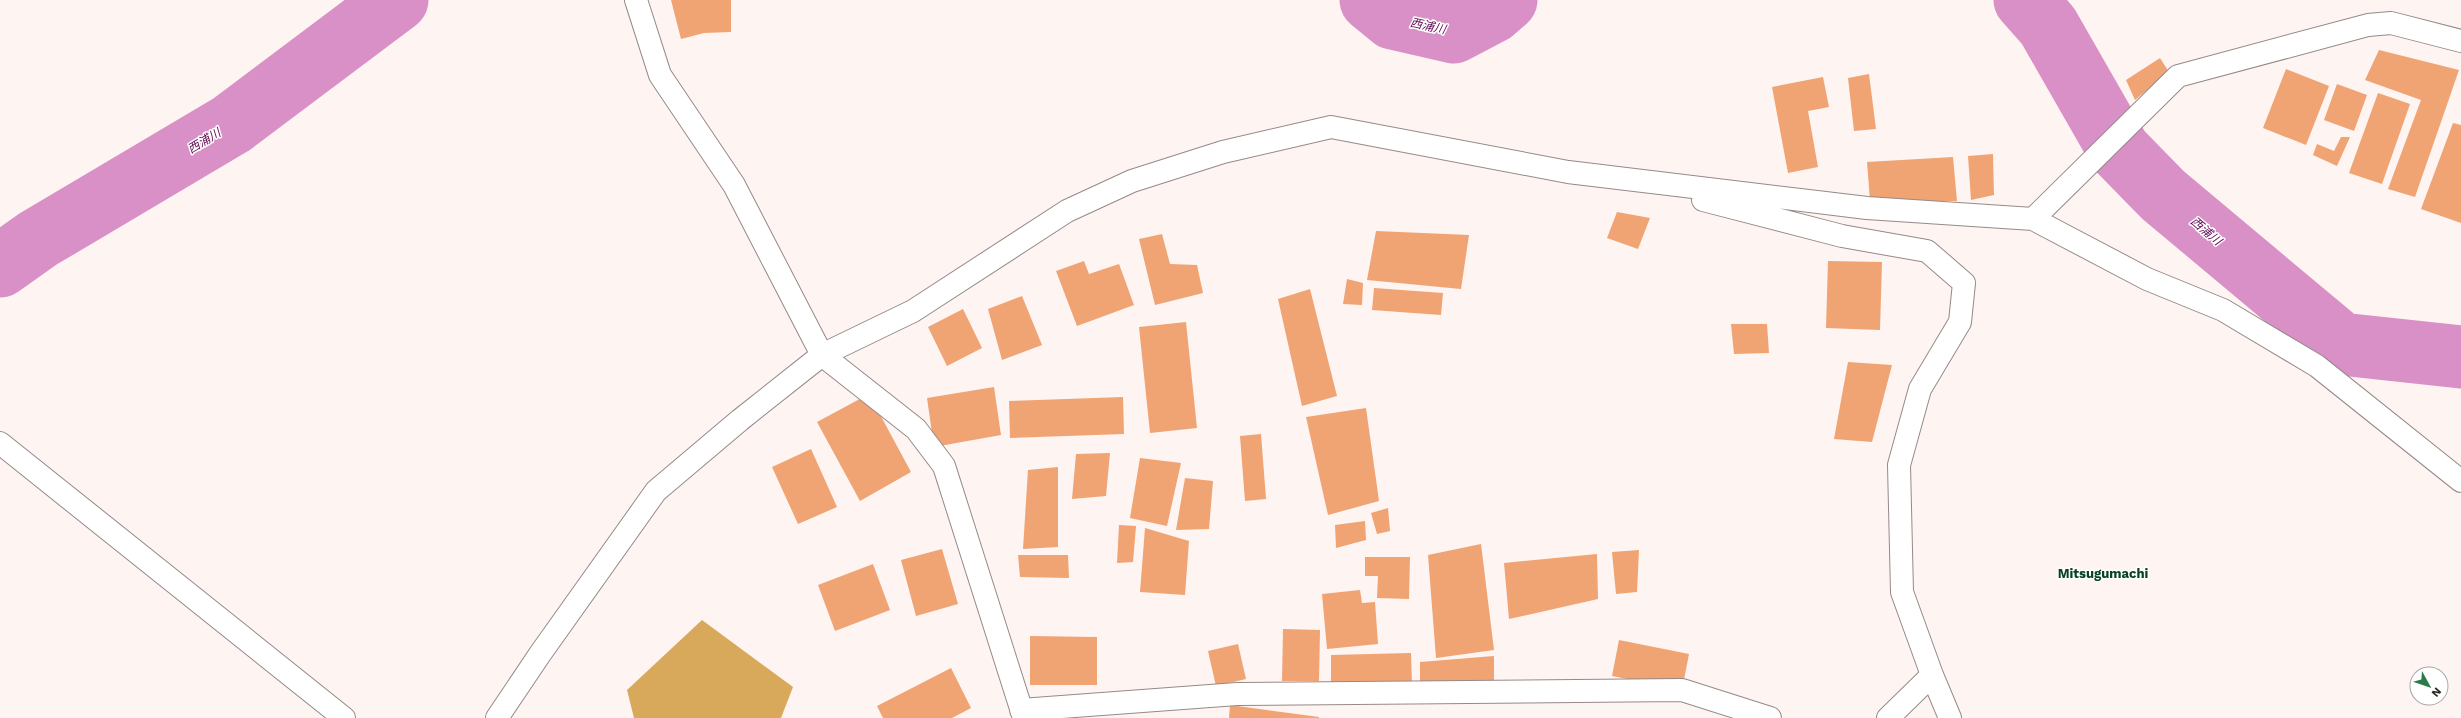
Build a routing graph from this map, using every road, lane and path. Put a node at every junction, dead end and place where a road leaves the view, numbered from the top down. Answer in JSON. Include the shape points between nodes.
{"nodes":[{"id":1,"x":636,"y":0,"type":"edge"},
{"id":2,"x":2461,"y":41,"type":"edge"},
{"id":3,"x":1624,"y":179,"type":"junction"},
{"id":4,"x":2033,"y":219,"type":"junction"},
{"id":5,"x":822,"y":355,"type":"junction"},
{"id":6,"x":0,"y":443,"type":"edge"},
{"id":7,"x":2461,"y":481,"type":"edge"},
{"id":8,"x":1932,"y":675,"type":"junction"},
{"id":9,"x":1023,"y":714,"type":"edge"},
{"id":10,"x":344,"y":718,"type":"edge"},
{"id":11,"x":497,"y":718,"type":"edge"},
{"id":12,"x":1770,"y":718,"type":"edge"},
{"id":13,"x":1888,"y":718,"type":"edge"},
{"id":14,"x":1950,"y":718,"type":"edge"}],
"edges":[{"from":1,"to":5,"type":"street","via":[[660,75],[734,185]]},
{"from":2,"to":4,"type":"street","via":[[2391,23],[2368,25],[2178,76]]},
{"from":3,"to":4,"type":"street","via":[[1867,208]]},
{"from":3,"to":5,"type":"street","via":[[1568,172],[1331,127],[1223,152],[1132,181],[1067,211],[913,311]]},
{"from":3,"to":8,"type":"street","via":[[1842,236],[1927,251],[1964,283],[1960,322],[1920,389],[1899,465],[1902,592]]},
{"from":4,"to":7,"type":"street","via":[[2147,279],[2224,310],[2317,366]]},
{"from":5,"to":9,"type":"street","via":[[916,429],[944,466]]},
{"from":5,"to":11,"type":"street","via":[[656,491]]},
{"from":6,"to":10,"type":"street"},
{"from":8,"to":13,"type":"street"},
{"from":8,"to":14,"type":"street"},
{"from":9,"to":12,"type":"street","via":[[1237,694],[1668,689],[1682,690]]}]}
